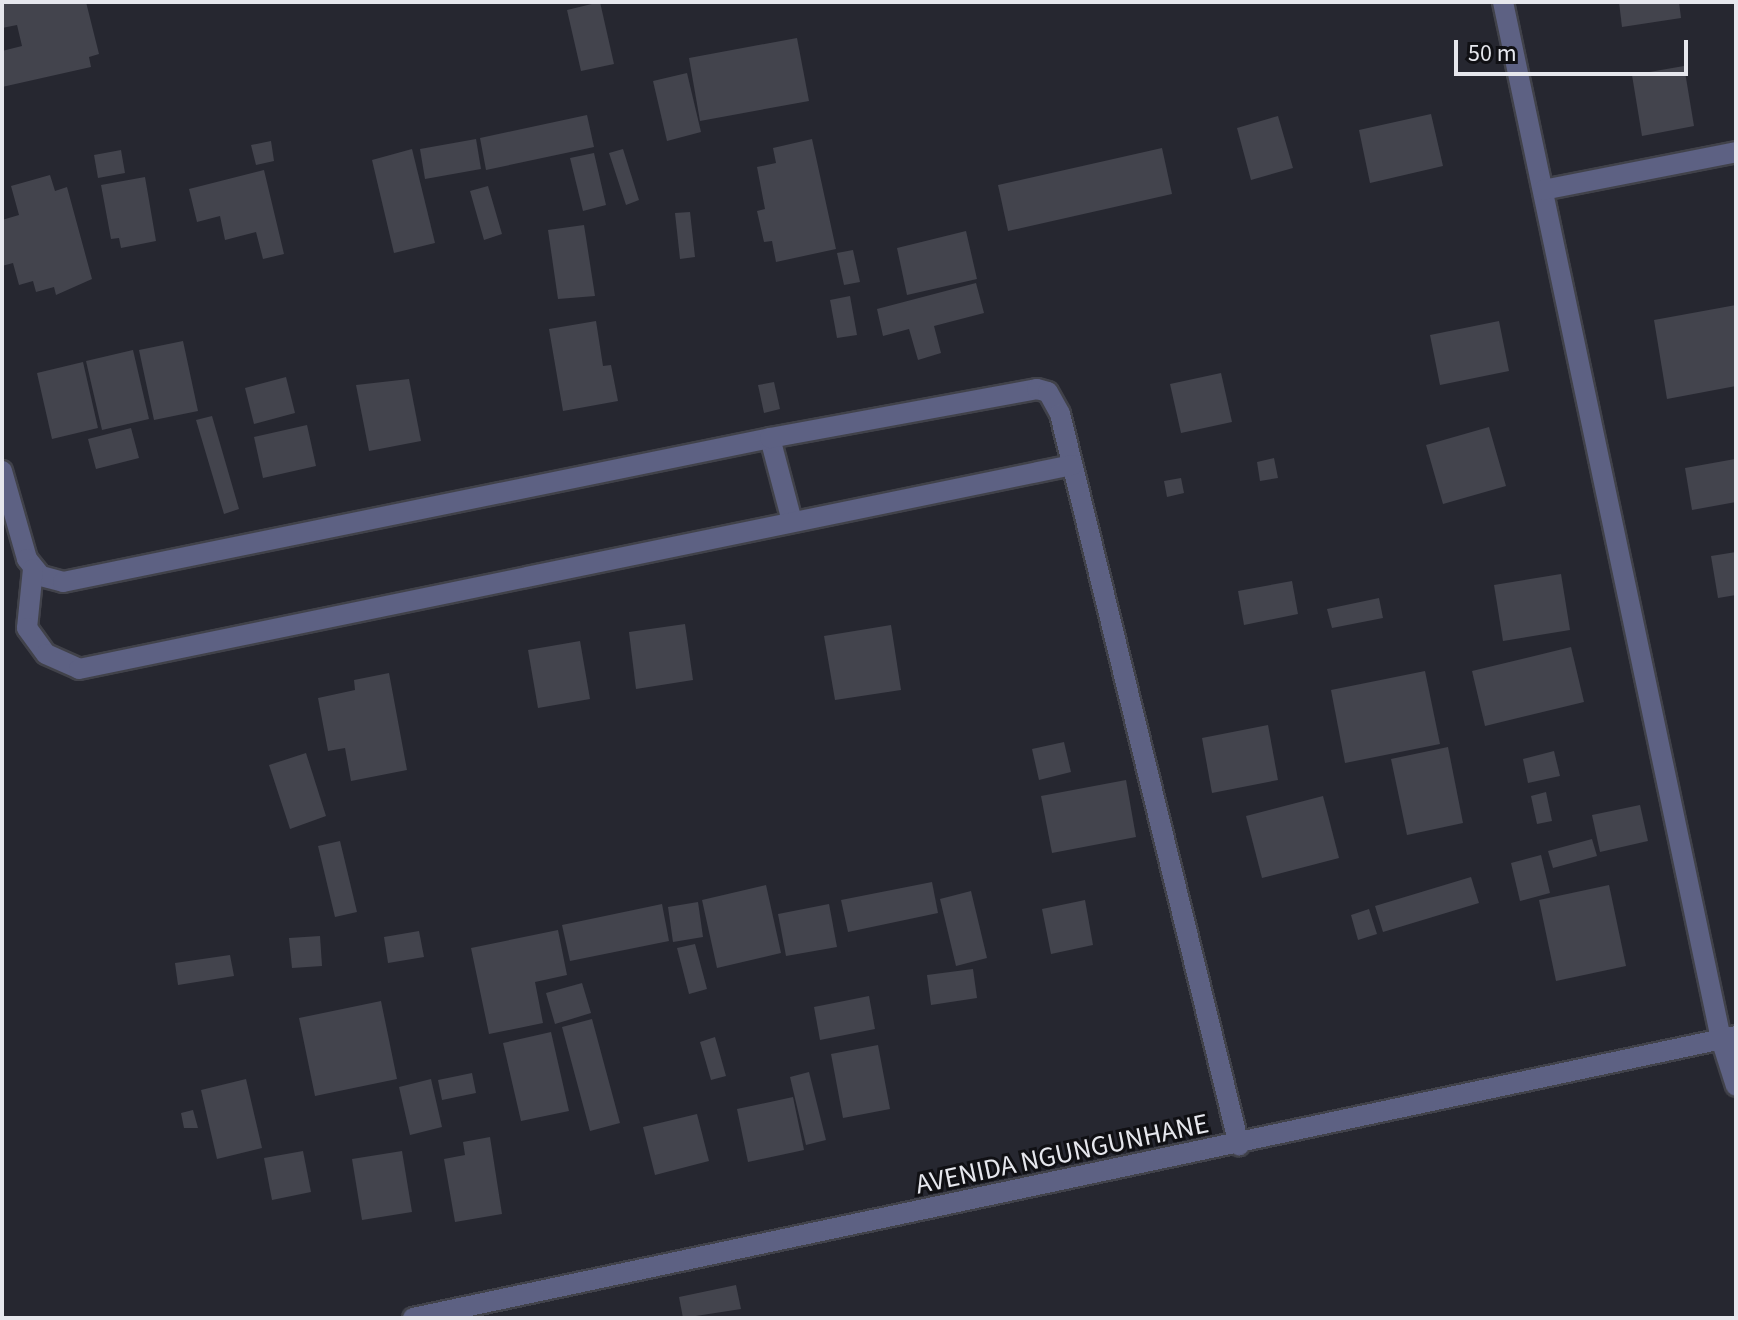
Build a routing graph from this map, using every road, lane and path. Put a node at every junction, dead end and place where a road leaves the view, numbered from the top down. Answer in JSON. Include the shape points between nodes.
{"nodes":[{"id":1,"x":1503,"y":2,"type":"edge"},
{"id":2,"x":1736,"y":152,"type":"edge"},
{"id":3,"x":1543,"y":190,"type":"junction"},
{"id":4,"x":770,"y":438,"type":"junction"},
{"id":5,"x":1072,"y":465,"type":"junction"},
{"id":6,"x":2,"y":471,"type":"edge"},
{"id":7,"x":792,"y":521,"type":"junction"},
{"id":8,"x":33,"y":569,"type":"junction"},
{"id":9,"x":1728,"y":1037,"type":"edge"},
{"id":10,"x":1736,"y":1086,"type":"edge"},
{"id":11,"x":1239,"y":1145,"type":"junction"},
{"id":12,"x":413,"y":1318,"type":"edge"}],
"edges":[{"from":1,"to":3,"type":"street"},
{"from":2,"to":3,"type":"street"},
{"from":3,"to":9,"type":"street"},
{"from":4,"to":5,"type":"street","via":[[1037,389],[1048,392],[1060,414]]},
{"from":4,"to":7,"type":"street"},
{"from":4,"to":8,"type":"street","via":[[63,582]]},
{"from":5,"to":7,"type":"street"},
{"from":5,"to":11,"type":"street"},
{"from":6,"to":8,"type":"street"},
{"from":7,"to":8,"type":"street","via":[[79,669],[46,654],[27,628]]},
{"from":9,"to":10,"type":"street"},
{"from":9,"to":11,"type":"street","name":"AVENIDA NGUNGUNHANE"},
{"from":11,"to":12,"type":"street","name":"AVENIDA NGUNGUNHANE"}]}
